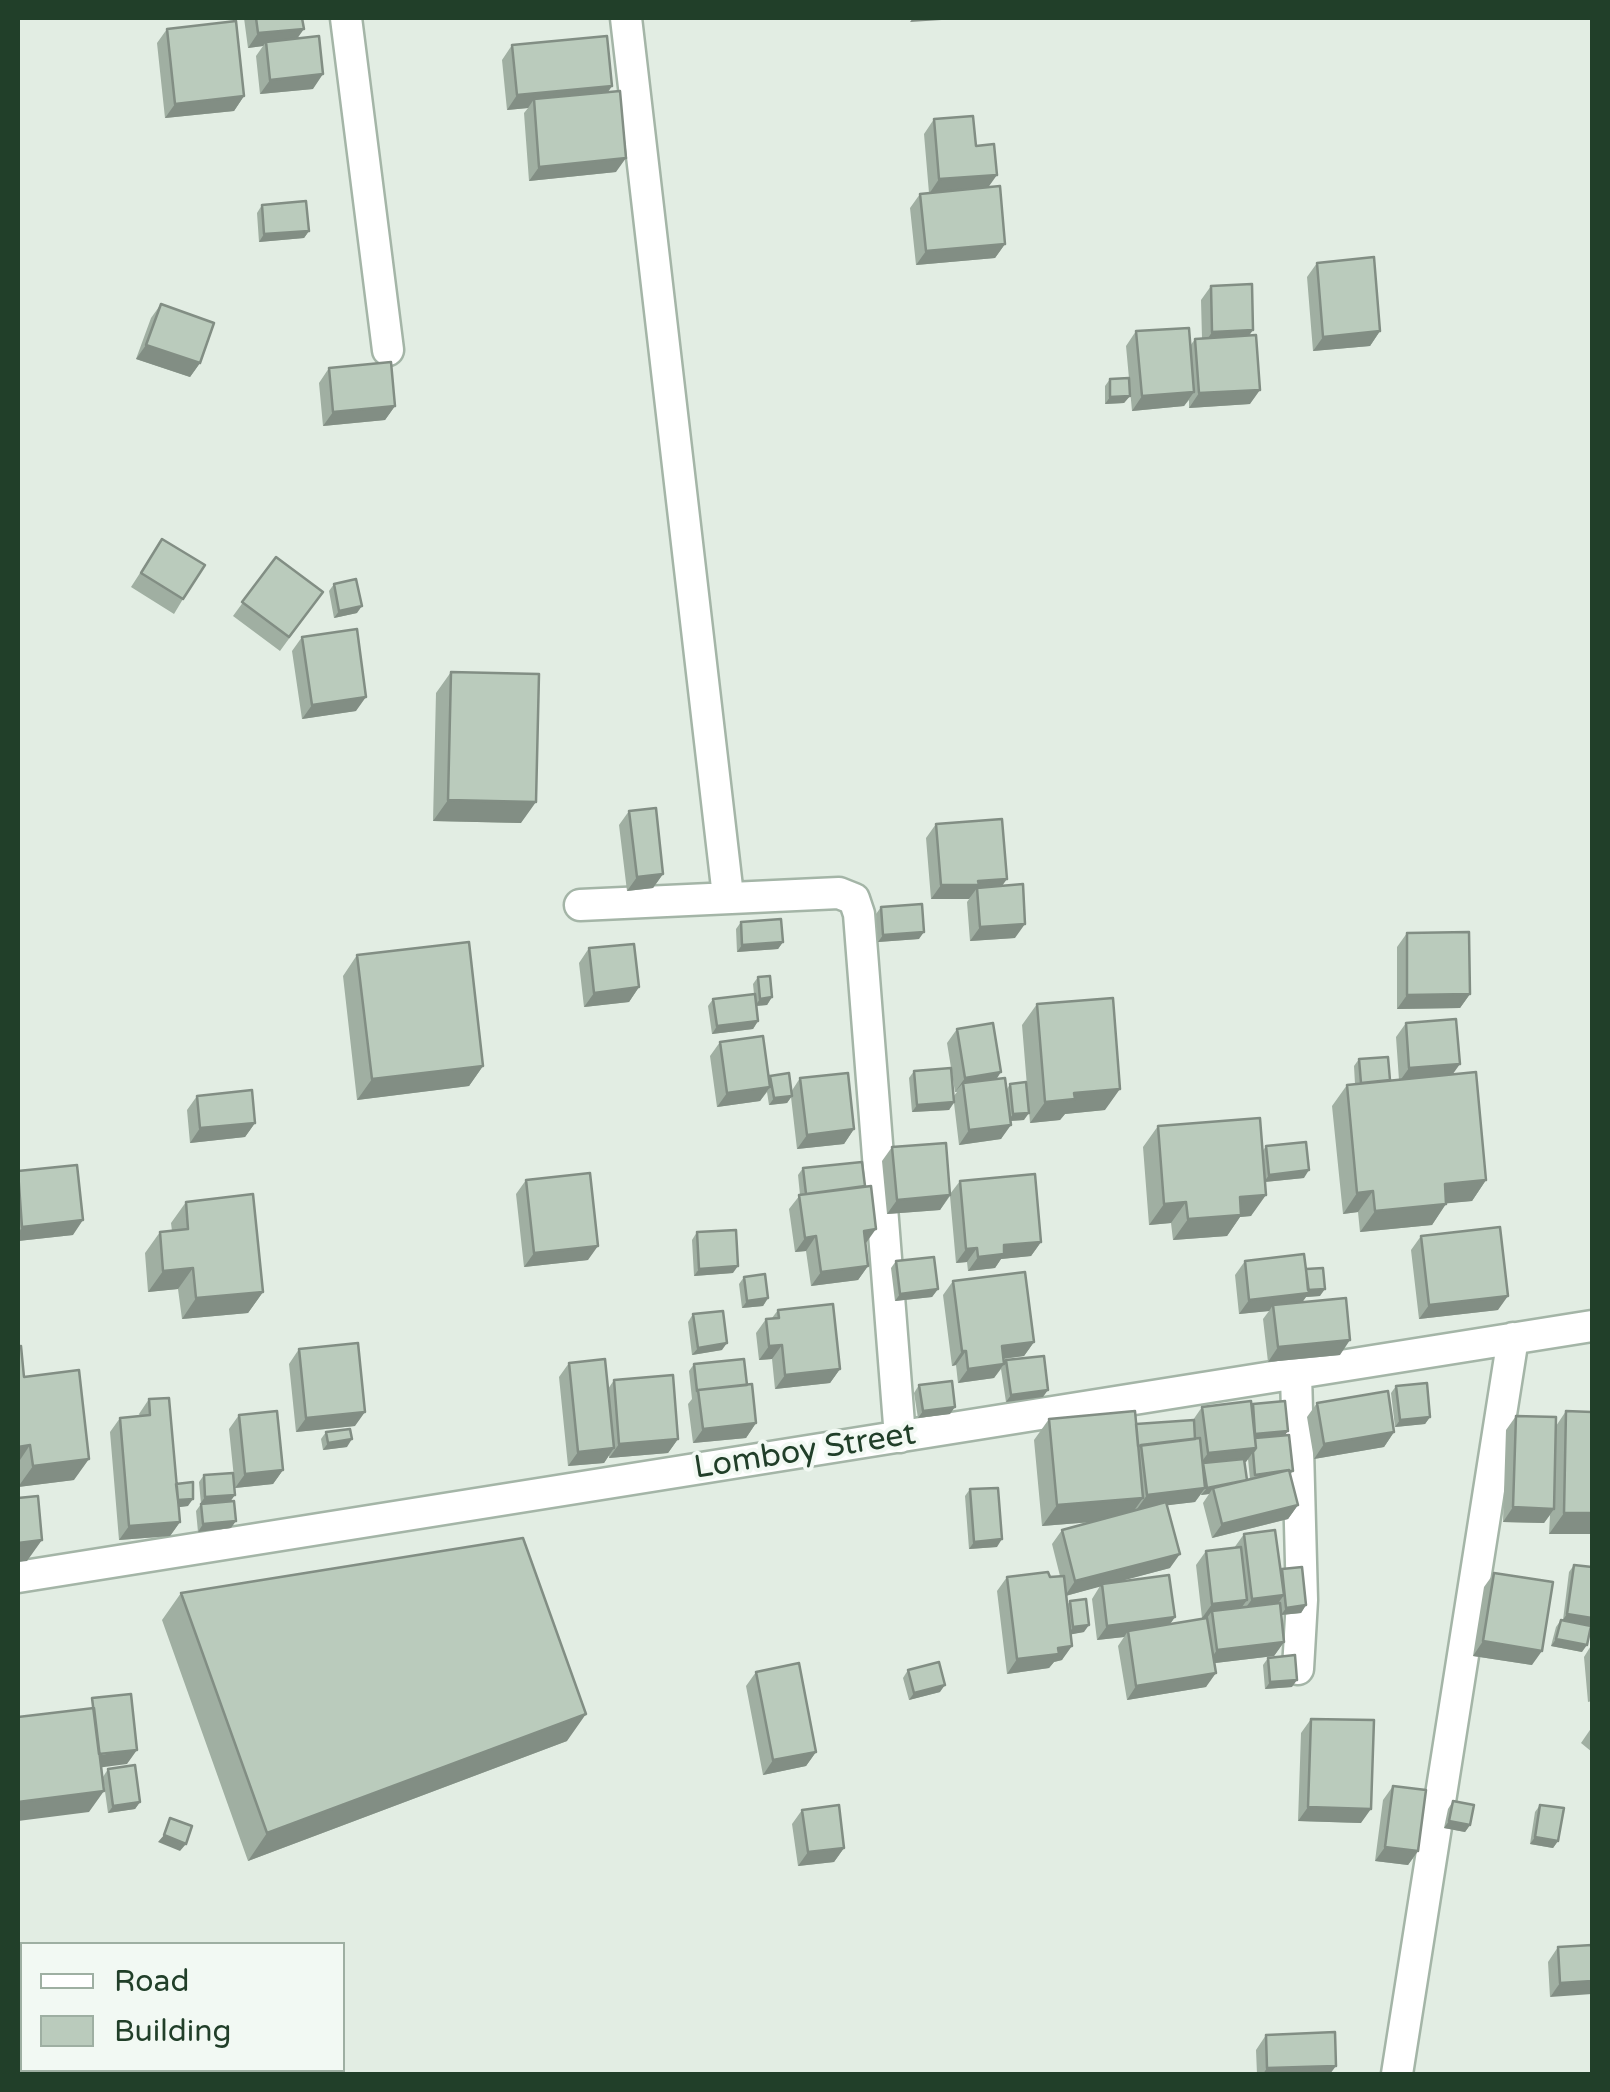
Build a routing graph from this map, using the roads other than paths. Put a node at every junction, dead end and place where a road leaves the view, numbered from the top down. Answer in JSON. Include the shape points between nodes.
{"nodes":[{"id":1,"x":346,"y":18,"type":"edge"},
{"id":2,"x":626,"y":18,"type":"edge"},
{"id":3,"x":388,"y":350,"type":"dead end"},
{"id":4,"x":728,"y":896,"type":"junction"},
{"id":5,"x":580,"y":905,"type":"dead end"},
{"id":6,"x":1592,"y":1326,"type":"edge"},
{"id":7,"x":1513,"y":1338,"type":"junction"},
{"id":8,"x":1296,"y":1374,"type":"junction"},
{"id":9,"x":900,"y":1437,"type":"junction"},
{"id":10,"x":18,"y":1576,"type":"edge"},
{"id":11,"x":1298,"y":1669,"type":"edge"},
{"id":12,"x":1397,"y":2074,"type":"edge"}],
"edges":[{"from":1,"to":3,"type":"street"},
{"from":2,"to":4,"type":"street"},
{"from":4,"to":5,"type":"street"},
{"from":4,"to":9,"type":"street","via":[[840,893],[854,899],[859,914]]},
{"from":6,"to":7,"type":"street","name":"Lomboy Street"},
{"from":7,"to":8,"type":"street","name":"Lomboy Street"},
{"from":7,"to":12,"type":"street"},
{"from":8,"to":9,"type":"street","name":"Lomboy Street"},
{"from":8,"to":11,"type":"street"},
{"from":9,"to":10,"type":"street","name":"Lomboy Street"}]}
